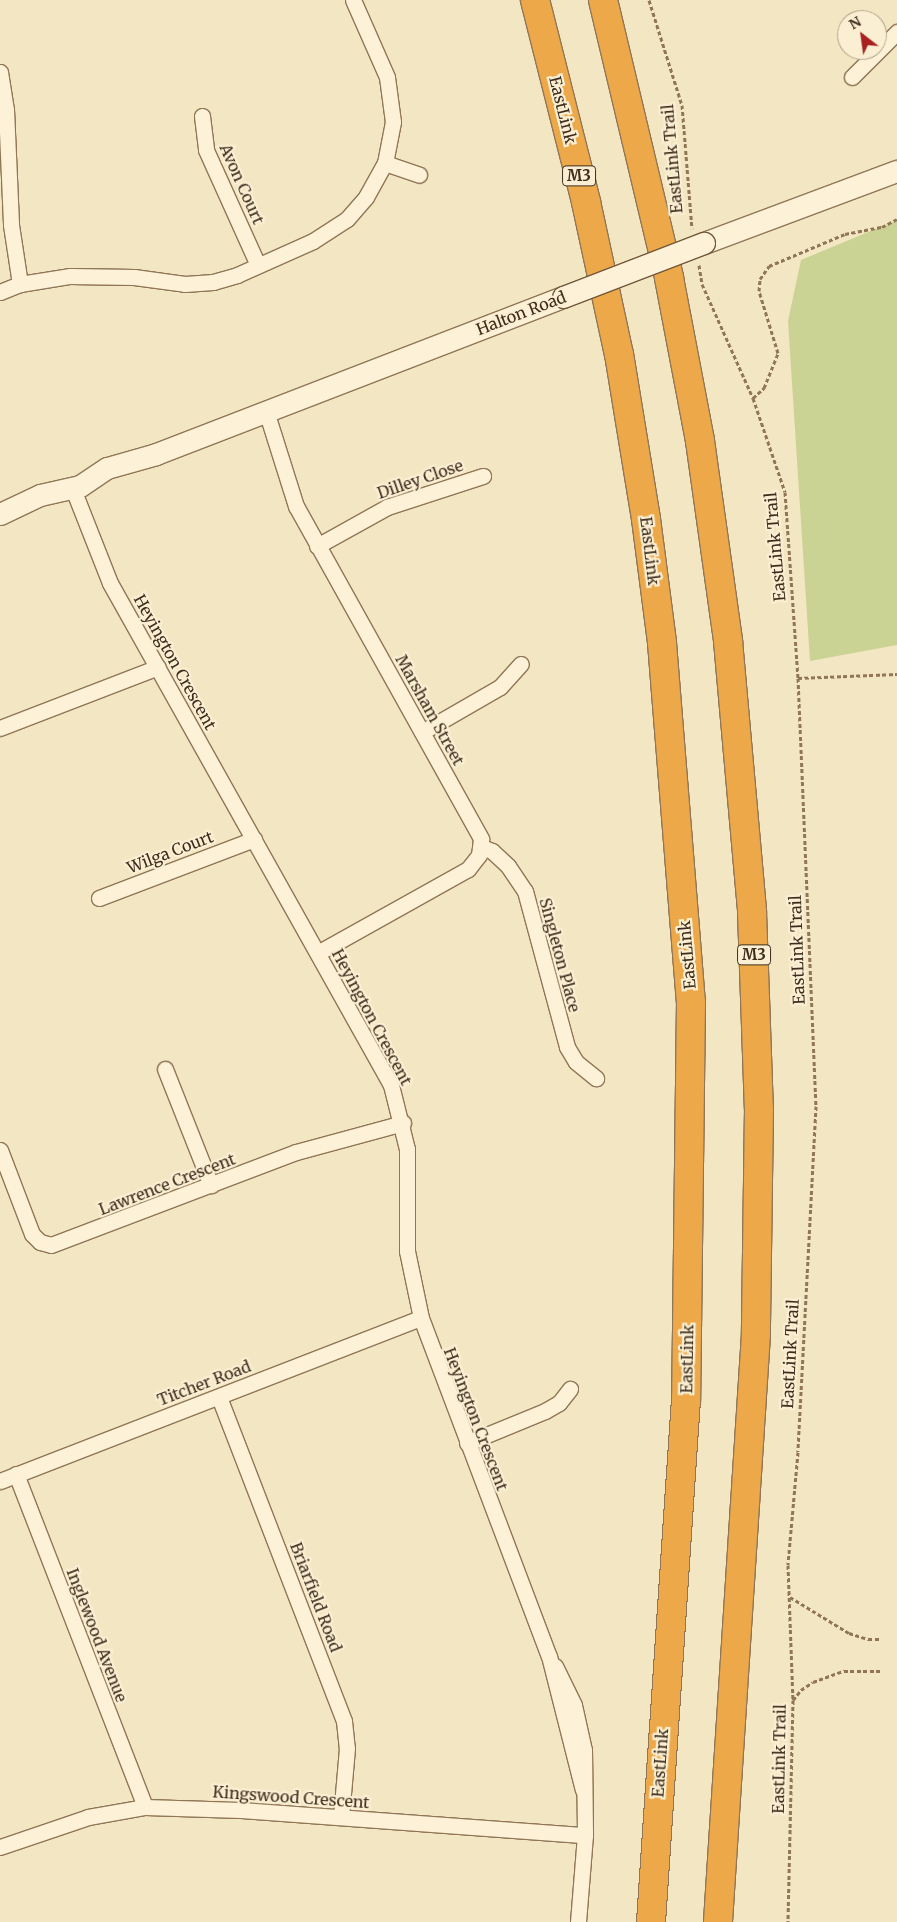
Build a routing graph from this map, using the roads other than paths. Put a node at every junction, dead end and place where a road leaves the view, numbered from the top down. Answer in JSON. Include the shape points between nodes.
{"nodes":[{"id":1,"x":353,"y":0,"type":"edge"},
{"id":2,"x":535,"y":0,"type":"edge"},
{"id":3,"x":603,"y":0,"type":"edge"},
{"id":4,"x":897,"y":32,"type":"edge"},
{"id":5,"x":0,"y":72,"type":"edge"},
{"id":6,"x":852,"y":77,"type":"dead end"},
{"id":7,"x":202,"y":116,"type":"dead end"},
{"id":8,"x":385,"y":163,"type":"junction"},
{"id":9,"x":897,"y":171,"type":"edge"},
{"id":10,"x":419,"y":174,"type":"dead end"},
{"id":11,"x":258,"y":265,"type":"junction"},
{"id":12,"x":20,"y":284,"type":"junction"},
{"id":13,"x":0,"y":292,"type":"edge"},
{"id":14,"x":266,"y":411,"type":"junction"},
{"id":15,"x":483,"y":476,"type":"dead end"},
{"id":16,"x":74,"y":494,"type":"junction"},
{"id":17,"x":8,"y":511,"type":"edge"},
{"id":18,"x":317,"y":546,"type":"junction"},
{"id":19,"x":521,"y":664,"type":"dead end"},
{"id":20,"x":158,"y":667,"type":"junction"},
{"id":21,"x":0,"y":728,"type":"edge"},
{"id":22,"x":422,"y":732,"type":"junction"},
{"id":23,"x":254,"y":839,"type":"junction"},
{"id":24,"x":482,"y":847,"type":"junction"},
{"id":25,"x":98,"y":898,"type":"dead end"},
{"id":26,"x":318,"y":953,"type":"junction"},
{"id":27,"x":165,"y":1069,"type":"dead end"},
{"id":28,"x":596,"y":1078,"type":"dead end"},
{"id":29,"x":403,"y":1123,"type":"junction"},
{"id":30,"x":0,"y":1150,"type":"edge"},
{"id":31,"x":211,"y":1185,"type":"junction"},
{"id":32,"x":421,"y":1318,"type":"junction"},
{"id":33,"x":570,"y":1389,"type":"dead end"},
{"id":34,"x":219,"y":1396,"type":"junction"},
{"id":35,"x":466,"y":1443,"type":"junction"},
{"id":36,"x":16,"y":1474,"type":"junction"},
{"id":37,"x":0,"y":1481,"type":"edge"},
{"id":38,"x":144,"y":1808,"type":"junction"},
{"id":39,"x":341,"y":1817,"type":"junction"},
{"id":40,"x":585,"y":1834,"type":"junction"},
{"id":41,"x":0,"y":1847,"type":"edge"},
{"id":42,"x":578,"y":1922,"type":"edge"},
{"id":43,"x":651,"y":1922,"type":"edge"},
{"id":44,"x":718,"y":1922,"type":"edge"}],
"edges":[{"from":1,"to":8,"type":"street","via":[[390,92],[393,122]]},
{"from":2,"to":43,"type":"highway","name":"EastLink","number":"M3","via":[[586,202],[619,354],[646,519],[662,643],[691,1002],[686,1398]]},
{"from":3,"to":44,"type":"highway","number":"M3","via":[[665,259],[700,441],[728,641],[752,912],[759,1109],[756,1334]]},
{"from":4,"to":6,"type":"street"},
{"from":5,"to":12,"type":"street","via":[[6,109],[11,225]]},
{"from":7,"to":11,"type":"street","name":"Avon Court","via":[[206,150]]},
{"from":8,"to":10,"type":"street"},
{"from":8,"to":11,"type":"street","via":[[366,197],[339,225]]},
{"from":9,"to":14,"type":"main road","name":"Halton Road","bridge":true},
{"from":11,"to":12,"type":"street","via":[[226,279],[198,284],[90,275]]},
{"from":12,"to":13,"type":"street"},
{"from":14,"to":16,"type":"main road","name":"Halton Road","via":[[146,458],[107,468]]},
{"from":14,"to":18,"type":"street","name":"Marsham Street","via":[[296,506]]},
{"from":15,"to":18,"type":"street","name":"Dilley Close","via":[[387,507]]},
{"from":16,"to":17,"type":"main road","name":"Halton Road","via":[[40,495]]},
{"from":16,"to":20,"type":"street","name":"Heyington Crescent","via":[[104,571]]},
{"from":18,"to":22,"type":"street","name":"Marsham Street"},
{"from":19,"to":22,"type":"street","via":[[500,687]]},
{"from":20,"to":21,"type":"street"},
{"from":20,"to":23,"type":"street","name":"Heyington Crescent"},
{"from":22,"to":24,"type":"street","name":"Marsham Street","via":[[479,833]]},
{"from":23,"to":25,"type":"street","name":"Wilga Court"},
{"from":23,"to":26,"type":"street","name":"Heyington Crescent"},
{"from":24,"to":26,"type":"street","via":[[468,869]]},
{"from":24,"to":28,"type":"street","name":"Singleton Place","via":[[492,851],[508,866],[525,891],[567,1047],[576,1062]]},
{"from":26,"to":29,"type":"street","name":"Heyington Crescent","via":[[381,1065]]},
{"from":27,"to":31,"type":"street"},
{"from":29,"to":31,"type":"street","name":"Lawrence Crescent","via":[[303,1150]]},
{"from":29,"to":32,"type":"street","name":"Heyington Crescent","via":[[408,1170],[407,1251]]},
{"from":30,"to":31,"type":"street","name":"Lawrence Crescent","via":[[32,1234],[40,1242],[52,1245]]},
{"from":32,"to":34,"type":"street","name":"Titcher Road"},
{"from":32,"to":35,"type":"street","name":"Heyington Crescent"},
{"from":33,"to":35,"type":"street","via":[[546,1412]]},
{"from":34,"to":36,"type":"street","name":"Titcher Road"},
{"from":34,"to":39,"type":"street","name":"Briarfield Road","via":[[344,1721],[347,1748]]},
{"from":35,"to":40,"type":"street","name":"Heyington Crescent","via":[[549,1656],[583,1790]]},
{"from":36,"to":37,"type":"street","name":"Titcher Road"},
{"from":36,"to":38,"type":"street","name":"Inglewood Avenue"},
{"from":38,"to":39,"type":"street","name":"Kingswood Crescent"},
{"from":38,"to":41,"type":"street","name":"Kingswood Crescent","via":[[88,1817]]},
{"from":39,"to":40,"type":"street","name":"Kingswood Crescent"},
{"from":40,"to":42,"type":"street","name":"Heyington Crescent"}]}
